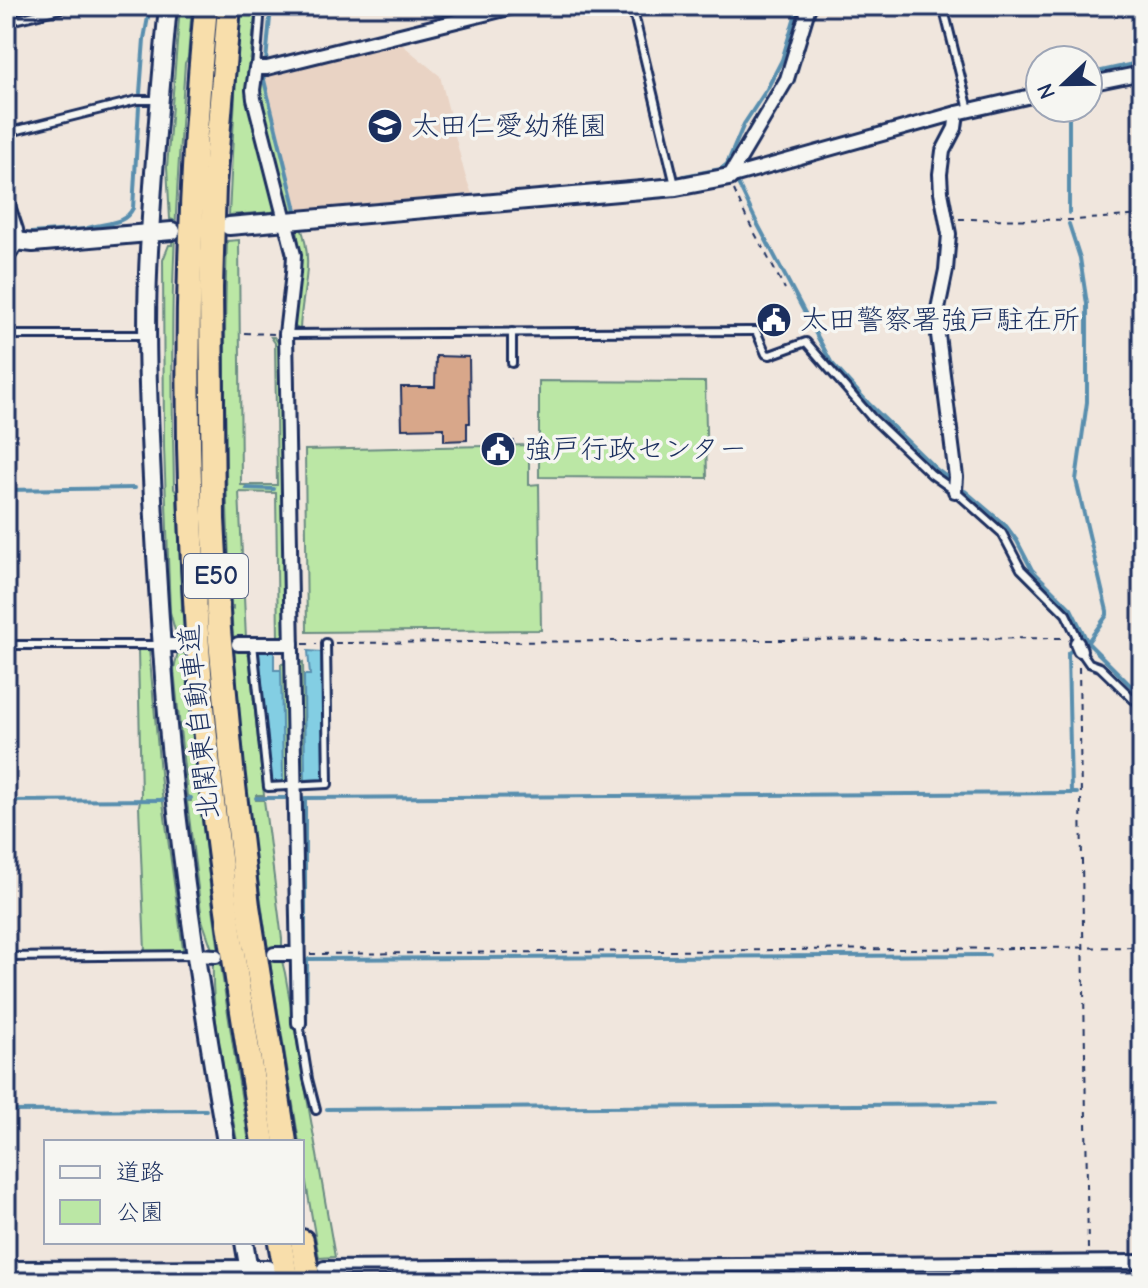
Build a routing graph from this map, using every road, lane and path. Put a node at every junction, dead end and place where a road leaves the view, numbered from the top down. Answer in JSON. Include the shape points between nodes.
{"nodes":[{"id":1,"x":72,"y":6,"type":"edge"},
{"id":2,"x":168,"y":6,"type":"edge"},
{"id":3,"x":206,"y":6,"type":"edge"},
{"id":4,"x":229,"y":6,"type":"edge"},
{"id":5,"x":261,"y":6,"type":"edge"},
{"id":6,"x":517,"y":6,"type":"edge"},
{"id":7,"x":632,"y":6,"type":"edge"},
{"id":8,"x":809,"y":6,"type":"edge"},
{"id":9,"x":943,"y":6,"type":"edge"},
{"id":10,"x":6,"y":22,"type":"edge"},
{"id":11,"x":256,"y":68,"type":"junction"},
{"id":12,"x":1142,"y":73,"type":"edge"},
{"id":13,"x":1104,"y":81,"type":"edge"},
{"id":14,"x":1024,"y":98,"type":"edge"},
{"id":15,"x":159,"y":100,"type":"junction"},
{"id":16,"x":963,"y":111,"type":"junction"},
{"id":17,"x":6,"y":133,"type":"edge"},
{"id":18,"x":729,"y":177,"type":"junction"},
{"id":19,"x":676,"y":187,"type":"junction"},
{"id":20,"x":6,"y":206,"type":"edge"},
{"id":21,"x":1142,"y":215,"type":"edge"},
{"id":22,"x":946,"y":219,"type":"junction"},
{"id":23,"x":286,"y":222,"type":"junction"},
{"id":24,"x":229,"y":226,"type":"dead end"},
{"id":25,"x":172,"y":231,"type":"dead end"},
{"id":26,"x":150,"y":233,"type":"junction"},
{"id":27,"x":11,"y":248,"type":"edge"},
{"id":28,"x":785,"y":289,"type":"dead end"},
{"id":29,"x":512,"y":332,"type":"junction"},
{"id":30,"x":244,"y":333,"type":"dead end"},
{"id":31,"x":286,"y":334,"type":"junction"},
{"id":32,"x":6,"y":335,"type":"edge"},
{"id":33,"x":148,"y":335,"type":"junction"},
{"id":34,"x":512,"y":363,"type":"dead end"},
{"id":35,"x":514,"y":439,"type":"dead end"},
{"id":36,"x":513,"y":446,"type":"dead end"},
{"id":37,"x":955,"y":491,"type":"junction"},
{"id":38,"x":326,"y":643,"type":"junction"},
{"id":39,"x":238,"y":644,"type":"dead end"},
{"id":40,"x":253,"y":644,"type":"junction"},
{"id":41,"x":292,"y":644,"type":"junction"},
{"id":42,"x":6,"y":645,"type":"edge"},
{"id":43,"x":162,"y":645,"type":"junction"},
{"id":44,"x":181,"y":645,"type":"dead end"},
{"id":45,"x":1079,"y":646,"type":"junction"},
{"id":46,"x":1142,"y":704,"type":"edge"},
{"id":47,"x":294,"y":785,"type":"junction"},
{"id":48,"x":1142,"y":947,"type":"edge"},
{"id":49,"x":1083,"y":948,"type":"junction"},
{"id":50,"x":274,"y":954,"type":"dead end"},
{"id":51,"x":297,"y":954,"type":"junction"},
{"id":52,"x":195,"y":955,"type":"junction"},
{"id":53,"x":216,"y":956,"type":"dead end"},
{"id":54,"x":6,"y":957,"type":"edge"},
{"id":55,"x":299,"y":1023,"type":"joint"},
{"id":56,"x":316,"y":1110,"type":"dead end"},
{"id":57,"x":226,"y":1140,"type":"edge"},
{"id":58,"x":263,"y":1140,"type":"edge"},
{"id":59,"x":285,"y":1140,"type":"edge"},
{"id":60,"x":244,"y":1244,"type":"edge"},
{"id":61,"x":280,"y":1244,"type":"edge"},
{"id":62,"x":303,"y":1244,"type":"edge"},
{"id":63,"x":1088,"y":1262,"type":"junction"},
{"id":64,"x":1142,"y":1262,"type":"edge"},
{"id":65,"x":267,"y":1269,"type":"dead end"},
{"id":66,"x":6,"y":1270,"type":"edge"},
{"id":67,"x":249,"y":1275,"type":"edge"},
{"id":68,"x":316,"y":1275,"type":"edge"},
{"id":69,"x":287,"y":1282,"type":"edge"}],
"edges":[{"from":1,"to":10,"type":"lane"},
{"from":2,"to":15,"type":"street"},
{"from":3,"to":58,"type":"highway","name":"北関東自動車道","number":"E50","via":[[189,286],[195,591],[214,808]]},
{"from":4,"to":59,"type":"highway","name":"北関東自動車道","number":"E50","via":[[214,185],[213,519],[232,768]]},
{"from":5,"to":11,"type":"lane"},
{"from":6,"to":11,"type":"street"},
{"from":7,"to":19,"type":"lane"},
{"from":8,"to":18,"type":"street","via":[[787,79]]},
{"from":9,"to":16,"type":"lane"},
{"from":11,"to":23,"type":"street","via":[[254,99]]},
{"from":12,"to":13,"type":"street"},
{"from":14,"to":16,"type":"street"},
{"from":15,"to":17,"type":"lane","via":[[137,100]]},
{"from":15,"to":26,"type":"street"},
{"from":16,"to":18,"type":"street"},
{"from":16,"to":22,"type":"street","via":[[943,151],[940,174]]},
{"from":18,"to":19,"type":"street"},
{"from":18,"to":28,"type":"path"},
{"from":19,"to":23,"type":"street"},
{"from":20,"to":27,"type":"street","via":[[14,230]]},
{"from":21,"to":22,"type":"path"},
{"from":22,"to":37,"type":"street","via":[[949,234],[938,335]]},
{"from":23,"to":24,"type":"street"},
{"from":23,"to":31,"type":"street","via":[[294,255]]},
{"from":25,"to":26,"type":"street"},
{"from":26,"to":27,"type":"street"},
{"from":26,"to":33,"type":"street"},
{"from":29,"to":31,"type":"lane"},
{"from":29,"to":34,"type":"lane"},
{"from":29,"to":37,"type":"lane","via":[[756,331],[763,351],[770,355],[806,342],[871,417]]},
{"from":30,"to":31,"type":"path"},
{"from":31,"to":41,"type":"street"},
{"from":32,"to":33,"type":"lane"},
{"from":33,"to":43,"type":"street"},
{"from":35,"to":36,"type":"path"},
{"from":37,"to":45,"type":"lane","via":[[1002,533],[1021,569],[1066,614]]},
{"from":38,"to":41,"type":"path"},
{"from":38,"to":45,"type":"path","via":[[1066,638]]},
{"from":38,"to":47,"type":"lane","via":[[328,784]]},
{"from":39,"to":40,"type":"street"},
{"from":40,"to":41,"type":"street"},
{"from":40,"to":47,"type":"lane","via":[[268,787]]},
{"from":41,"to":47,"type":"street"},
{"from":42,"to":43,"type":"lane"},
{"from":43,"to":44,"type":"street"},
{"from":43,"to":52,"type":"street"},
{"from":45,"to":46,"type":"lane","via":[[1089,663]]},
{"from":45,"to":49,"type":"path"},
{"from":47,"to":51,"type":"street"},
{"from":48,"to":49,"type":"path"},
{"from":49,"to":51,"type":"path"},
{"from":49,"to":63,"type":"path"},
{"from":50,"to":51,"type":"street"},
{"from":51,"to":55,"type":"street"},
{"from":52,"to":53,"type":"street"},
{"from":52,"to":54,"type":"lane"},
{"from":52,"to":57,"type":"street"},
{"from":55,"to":56,"type":"lane"},
{"from":60,"to":67,"type":"street"},
{"from":61,"to":69,"type":"highway"},
{"from":62,"to":68,"type":"highway"},
{"from":63,"to":64,"type":"street"},
{"from":63,"to":68,"type":"street"},
{"from":65,"to":67,"type":"street"},
{"from":66,"to":67,"type":"street"}]}
